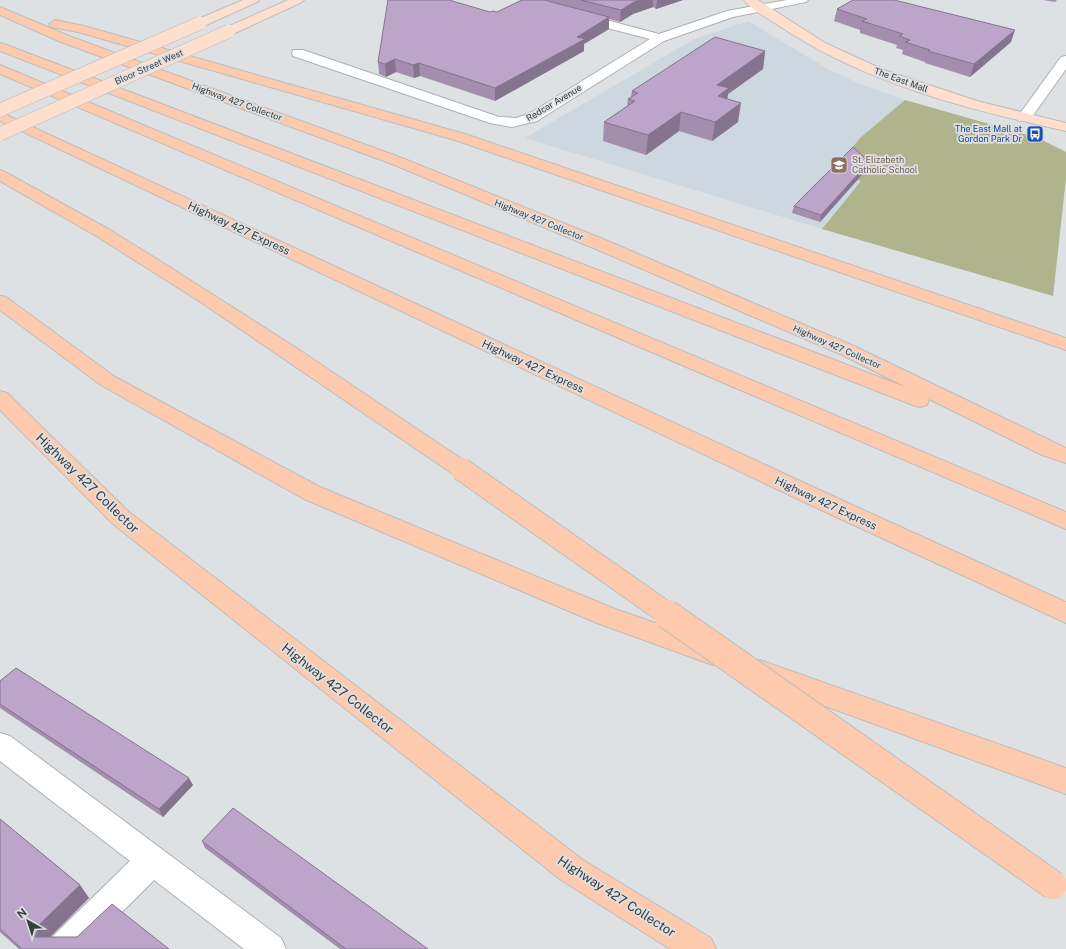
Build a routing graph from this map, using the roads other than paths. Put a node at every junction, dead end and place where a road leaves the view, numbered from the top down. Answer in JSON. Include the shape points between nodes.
{"nodes":[{"id":1,"x":253,"y":0,"type":"edge"},
{"id":2,"x":298,"y":0,"type":"edge"},
{"id":3,"x":750,"y":0,"type":"edge"},
{"id":4,"x":802,"y":0,"type":"edge"},
{"id":5,"x":763,"y":9,"type":"junction"},
{"id":6,"x":0,"y":11,"type":"edge"},
{"id":7,"x":570,"y":14,"type":"edge"},
{"id":8,"x":20,"y":18,"type":"junction"},
{"id":9,"x":660,"y":38,"type":"junction"},
{"id":10,"x":0,"y":47,"type":"edge"},
{"id":11,"x":298,"y":53,"type":"dead end"},
{"id":12,"x":1066,"y":60,"type":"edge"},
{"id":13,"x":0,"y":69,"type":"edge"},
{"id":14,"x":0,"y":110,"type":"edge"},
{"id":15,"x":0,"y":116,"type":"edge"},
{"id":16,"x":1024,"y":118,"type":"junction"},
{"id":17,"x":1066,"y":127,"type":"edge"},
{"id":18,"x":0,"y":134,"type":"edge"},
{"id":19,"x":0,"y":175,"type":"edge"},
{"id":20,"x":0,"y":301,"type":"edge"},
{"id":21,"x":1066,"y":344,"type":"edge"},
{"id":22,"x":0,"y":398,"type":"edge"},
{"id":23,"x":1058,"y":453,"type":"edge"},
{"id":24,"x":1066,"y":521,"type":"edge"},
{"id":25,"x":1066,"y":613,"type":"edge"},
{"id":26,"x":0,"y":746,"type":"edge"},
{"id":27,"x":1066,"y":781,"type":"edge"},
{"id":28,"x":153,"y":860,"type":"junction"},
{"id":29,"x":1060,"y":889,"type":"edge"},
{"id":30,"x":62,"y":949,"type":"edge"},
{"id":31,"x":270,"y":949,"type":"edge"},
{"id":32,"x":700,"y":949,"type":"edge"}],
"edges":[{"from":1,"to":14,"type":"main road","name":"Bloor Street West","bridge":true},
{"from":2,"to":18,"type":"main road","name":"Bloor Street West","bridge":true},
{"from":3,"to":5,"type":"main road","name":"The East Mall"},
{"from":4,"to":5,"type":"street","name":"Redcar Avenue"},
{"from":5,"to":9,"type":"street","name":"Redcar Avenue","via":[[731,14]]},
{"from":5,"to":16,"type":"main road","name":"The East Mall","via":[[816,43],[880,73]]},
{"from":6,"to":8,"type":"highway","name":"Highway 427 Collector"},
{"from":7,"to":9,"type":"street"},
{"from":8,"to":21,"type":"highway","via":[[80,29],[460,137]]},
{"from":8,"to":23,"type":"highway","name":"Highway 427 Collector","via":[[66,39],[397,161],[604,247],[858,356]]},
{"from":9,"to":11,"type":"street","name":"Redcar Avenue","via":[[531,119],[513,123],[495,120]]},
{"from":10,"to":23,"type":"highway"},
{"from":12,"to":16,"type":"street"},
{"from":13,"to":24,"type":"highway"},
{"from":15,"to":25,"type":"highway","name":"Highway 427 Express","via":[[814,498]]},
{"from":16,"to":17,"type":"main road","name":"The East Mall"},
{"from":19,"to":29,"type":"highway","bridge":true,"via":[[117,242],[221,307],[461,469]]},
{"from":20,"to":27,"type":"highway","via":[[108,382],[312,493],[606,616]]},
{"from":22,"to":32,"type":"highway","name":"Highway 427 Collector","via":[[128,523],[572,870]]},
{"from":26,"to":28,"type":"street"},
{"from":28,"to":30,"type":"street"},
{"from":28,"to":31,"type":"street"}]}
